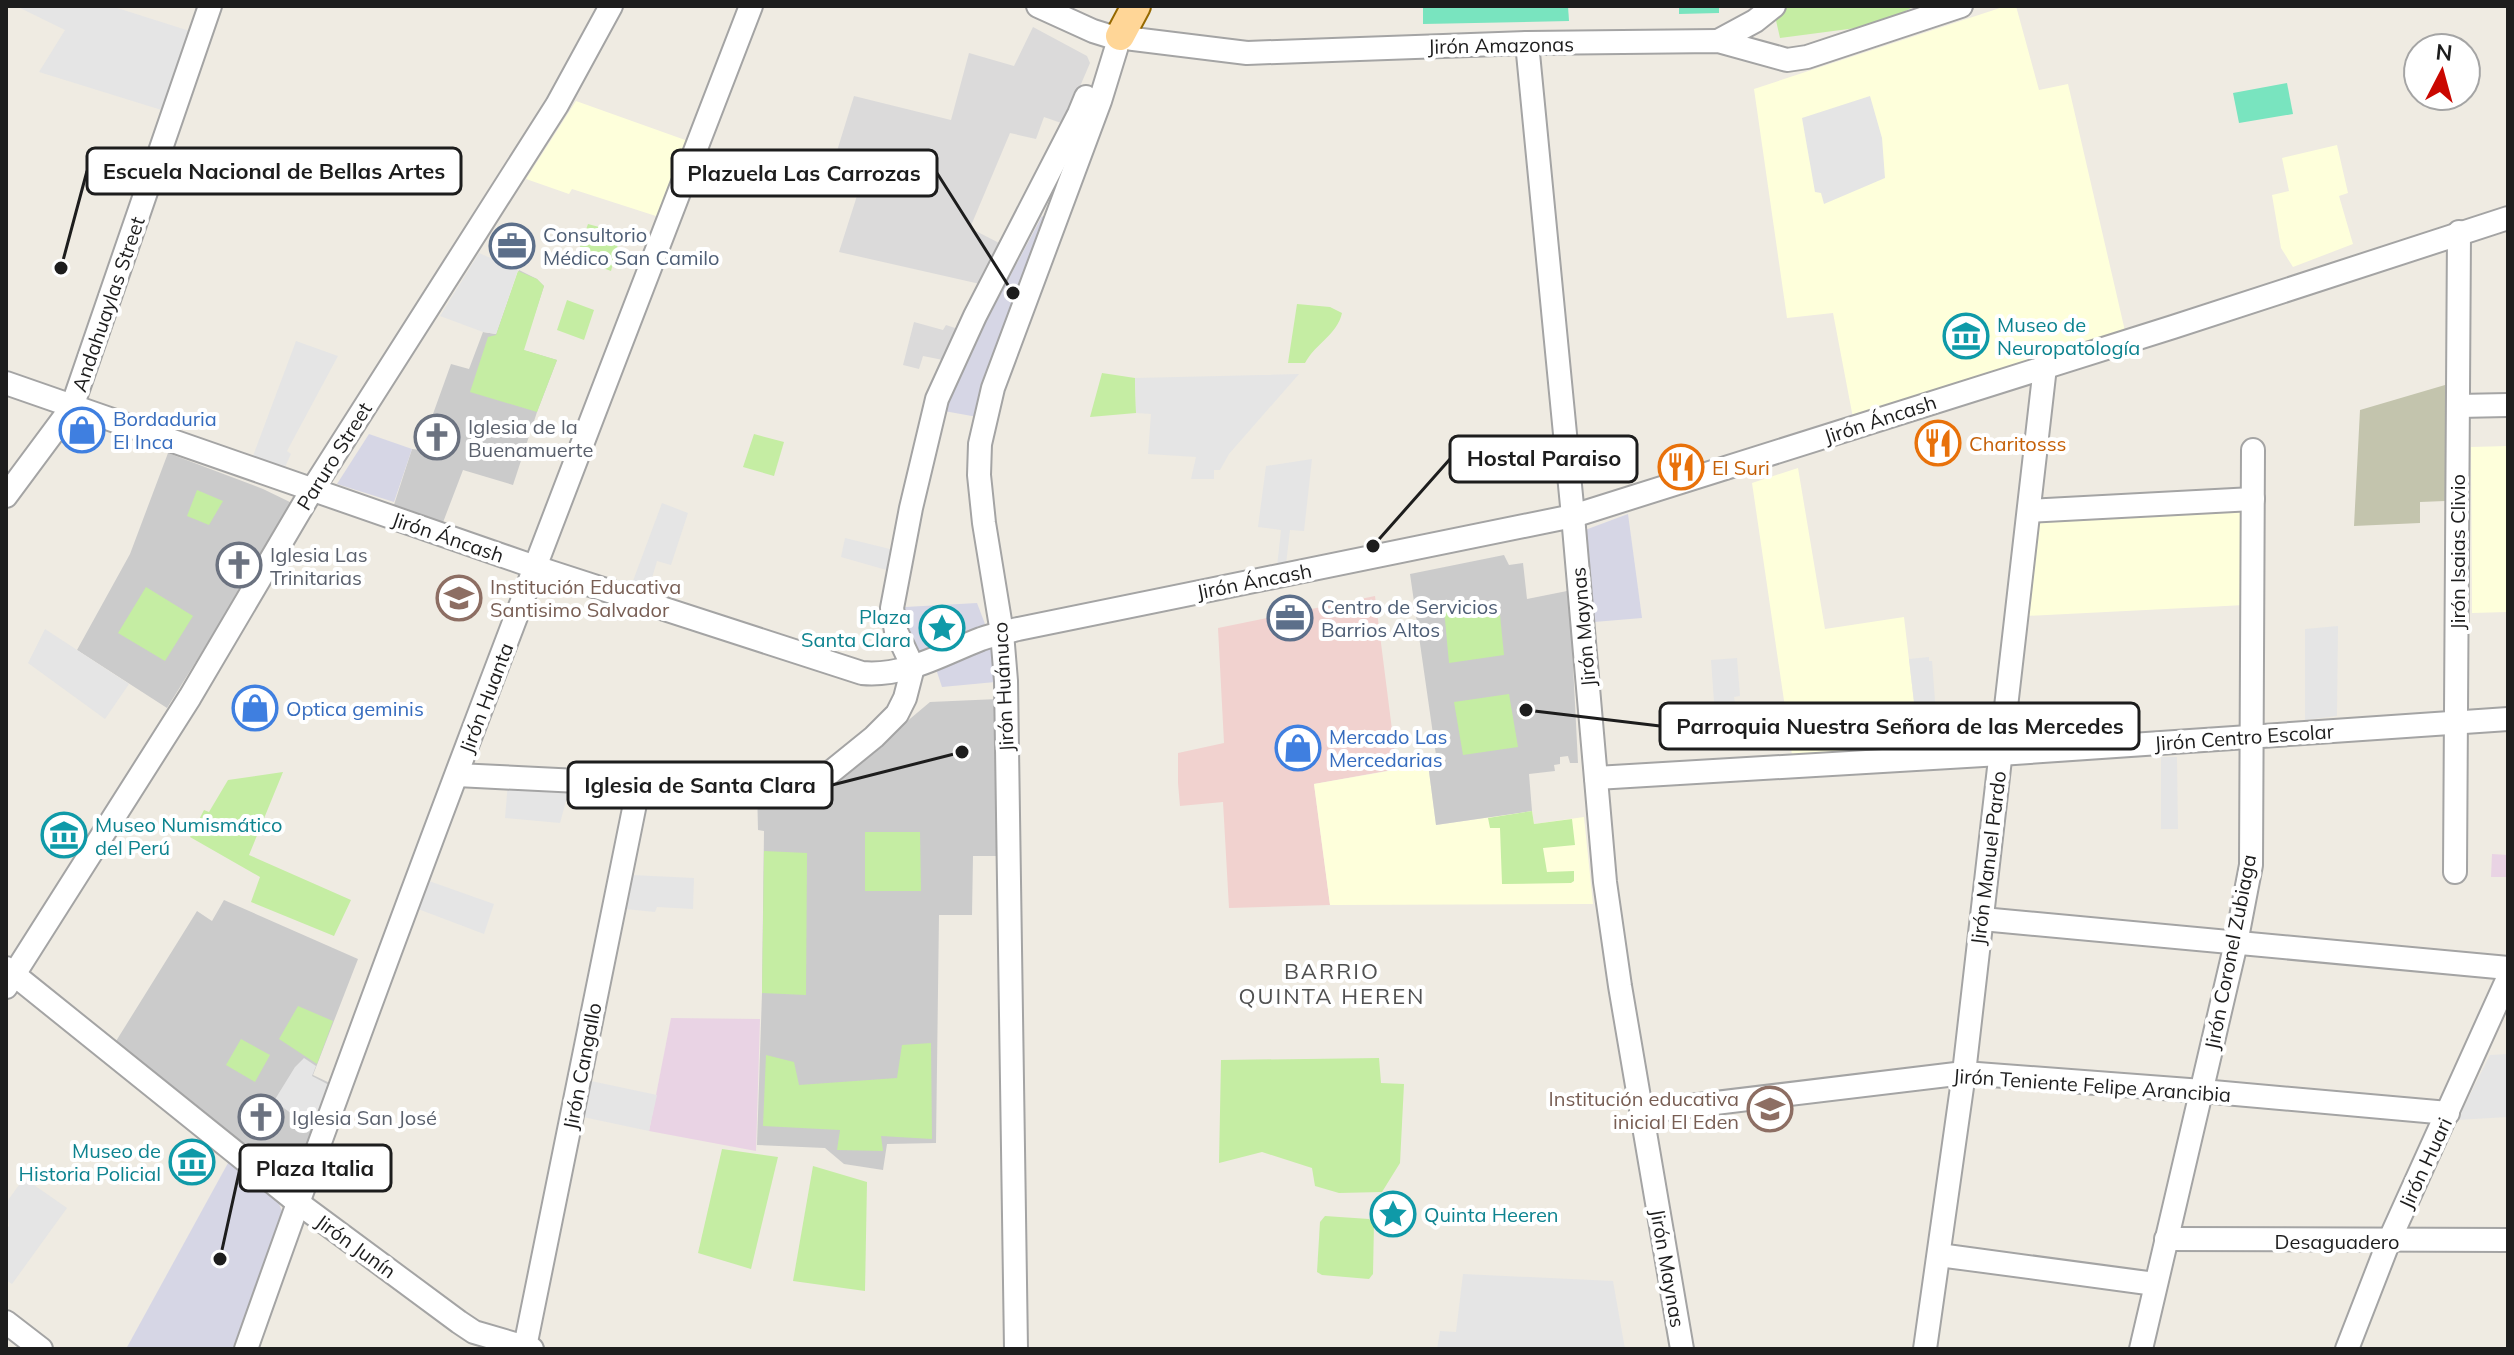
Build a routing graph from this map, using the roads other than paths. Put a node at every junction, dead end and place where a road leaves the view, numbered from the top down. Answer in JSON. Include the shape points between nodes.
{"nodes":[{"id":1,"x":210,"y":6,"type":"edge"},
{"id":2,"x":611,"y":6,"type":"edge"},
{"id":3,"x":751,"y":6,"type":"edge"},
{"id":4,"x":1038,"y":6,"type":"edge"},
{"id":5,"x":1122,"y":6,"type":"edge"},
{"id":6,"x":1136,"y":6,"type":"edge"},
{"id":7,"x":1774,"y":6,"type":"edge"},
{"id":8,"x":1961,"y":6,"type":"edge"},
{"id":9,"x":1115,"y":36,"type":"junction"},
{"id":10,"x":1718,"y":41,"type":"junction"},
{"id":11,"x":1527,"y":43,"type":"junction"},
{"id":12,"x":2508,"y":218,"type":"edge"},
{"id":13,"x":2459,"y":232,"type":"junction"},
{"id":14,"x":2045,"y":367,"type":"junction"},
{"id":15,"x":6,"y":383,"type":"edge"},
{"id":16,"x":2508,"y":405,"type":"edge"},
{"id":17,"x":2458,"y":406,"type":"junction"},
{"id":18,"x":72,"y":407,"type":"junction"},
{"id":19,"x":2253,"y":450,"type":"dead end"},
{"id":20,"x":312,"y":490,"type":"junction"},
{"id":21,"x":6,"y":496,"type":"edge"},
{"id":22,"x":2253,"y":499,"type":"junction"},
{"id":23,"x":2029,"y":511,"type":"junction"},
{"id":24,"x":1573,"y":516,"type":"junction"},
{"id":25,"x":535,"y":567,"type":"junction"},
{"id":26,"x":1002,"y":633,"type":"junction"},
{"id":27,"x":913,"y":667,"type":"junction"},
{"id":28,"x":2508,"y":719,"type":"edge"},
{"id":29,"x":2456,"y":724,"type":"junction"},
{"id":30,"x":2253,"y":736,"type":"junction"},
{"id":31,"x":2000,"y":754,"type":"junction"},
{"id":32,"x":457,"y":775,"type":"junction"},
{"id":33,"x":1596,"y":778,"type":"junction"},
{"id":34,"x":639,"y":784,"type":"junction"},
{"id":35,"x":2455,"y":872,"type":"dead end"},
{"id":36,"x":1982,"y":919,"type":"junction"},
{"id":37,"x":2236,"y":943,"type":"junction"},
{"id":38,"x":2508,"y":968,"type":"edge"},
{"id":39,"x":9,"y":977,"type":"edge"},
{"id":40,"x":2508,"y":978,"type":"edge"},
{"id":41,"x":1964,"y":1073,"type":"junction"},
{"id":42,"x":2202,"y":1091,"type":"junction"},
{"id":43,"x":1641,"y":1112,"type":"junction"},
{"id":44,"x":2448,"y":1113,"type":"junction"},
{"id":45,"x":297,"y":1202,"type":"junction"},
{"id":46,"x":2166,"y":1239,"type":"junction"},
{"id":47,"x":2508,"y":1240,"type":"edge"},
{"id":48,"x":2389,"y":1241,"type":"junction"},
{"id":49,"x":1939,"y":1255,"type":"junction"},
{"id":50,"x":2155,"y":1284,"type":"junction"},
{"id":51,"x":6,"y":1322,"type":"edge"},
{"id":52,"x":528,"y":1348,"type":"edge"},
{"id":53,"x":41,"y":1349,"type":"edge"},
{"id":54,"x":246,"y":1349,"type":"edge"},
{"id":55,"x":1016,"y":1349,"type":"edge"},
{"id":56,"x":1682,"y":1349,"type":"edge"},
{"id":57,"x":1925,"y":1349,"type":"edge"},
{"id":58,"x":2141,"y":1349,"type":"edge"},
{"id":59,"x":2347,"y":1349,"type":"edge"}],
"edges":[{"from":1,"to":18,"type":"street","name":"Andahuaylas Street"},
{"from":2,"to":20,"type":"street","name":"Paruro Street","via":[[557,105]]},
{"from":3,"to":25,"type":"street","name":"Jirón Huanta"},
{"from":4,"to":9,"type":"street","name":"Jirón Amazonas"},
{"from":5,"to":9,"type":"main road","name":"Jirón Huánuco"},
{"from":6,"to":9,"type":"main road","name":"Jirón Huánuco"},
{"from":7,"to":10,"type":"street"},
{"from":8,"to":10,"type":"street","name":"Jirón Amazonas","via":[[1787,60]]},
{"from":9,"to":11,"type":"street","name":"Jirón Amazonas","via":[[1247,53]]},
{"from":9,"to":26,"type":"street","name":"Jirón Huánuco","via":[[1100,101],[993,388],[980,444],[984,523]]},
{"from":9,"to":27,"type":"street","name":"Jirón Huánuco","via":[[937,399],[892,608]]},
{"from":10,"to":11,"type":"street","name":"Jirón Amazonas"},
{"from":11,"to":24,"type":"street","name":"Jirón Maynas"},
{"from":12,"to":13,"type":"street","name":"Jirón Áncash"},
{"from":13,"to":14,"type":"street","name":"Jirón Áncash"},
{"from":13,"to":17,"type":"street","name":"Jirón Isaias Clivio"},
{"from":14,"to":23,"type":"street","name":"Jirón Manuel Pardo"},
{"from":14,"to":24,"type":"street","name":"Jirón Áncash"},
{"from":15,"to":18,"type":"street","name":"Jirón Áncash"},
{"from":16,"to":17,"type":"street"},
{"from":17,"to":29,"type":"street","name":"Jirón Isaias Clivio"},
{"from":18,"to":20,"type":"street","name":"Jirón Áncash"},
{"from":18,"to":21,"type":"street","name":"Andahuaylas Street"},
{"from":19,"to":22,"type":"street","name":"Jirón Coronel Zubiaga"},
{"from":20,"to":25,"type":"street","name":"Jirón Áncash"},
{"from":20,"to":39,"type":"street","name":"Paruro Street","via":[[190,697]]},
{"from":22,"to":23,"type":"street"},
{"from":22,"to":30,"type":"street","name":"Jirón Coronel Zubiaga"},
{"from":23,"to":31,"type":"street","name":"Jirón Manuel Pardo"},
{"from":24,"to":26,"type":"street","name":"Jirón Áncash"},
{"from":24,"to":33,"type":"street","name":"Jirón Maynas"},
{"from":25,"to":27,"type":"street","name":"Jirón Áncash","via":[[862,673]]},
{"from":25,"to":32,"type":"street","name":"Jirón Huanta"},
{"from":26,"to":27,"type":"street","name":"Jirón Áncash"},
{"from":26,"to":55,"type":"street","name":"Jirón Huánuco"},
{"from":27,"to":34,"type":"street","via":[[897,714],[823,779]]},
{"from":28,"to":29,"type":"street","name":"Jirón Centro Escolar"},
{"from":29,"to":30,"type":"street","name":"Jirón Centro Escolar"},
{"from":29,"to":35,"type":"street","name":"Jirón Isaias Clivio"},
{"from":30,"to":31,"type":"street","name":"Jirón Centro Escolar"},
{"from":30,"to":37,"type":"street","name":"Jirón Coronel Zubiaga","via":[[2251,865]]},
{"from":31,"to":33,"type":"street","name":"Jirón Centro Escolar"},
{"from":31,"to":36,"type":"street","name":"Jirón Manuel Pardo"},
{"from":32,"to":34,"type":"street"},
{"from":32,"to":45,"type":"street","name":"Jirón Huanta"},
{"from":33,"to":43,"type":"street","name":"Jirón Maynas","via":[[1609,912]]},
{"from":34,"to":52,"type":"street","name":"Jirón Cangallo"},
{"from":36,"to":37,"type":"street"},
{"from":36,"to":41,"type":"street","name":"Jirón Manuel Pardo"},
{"from":37,"to":38,"type":"street"},
{"from":37,"to":42,"type":"street","name":"Jirón Coronel Zubiaga"},
{"from":39,"to":45,"type":"street","name":"Jirón Junín"},
{"from":40,"to":44,"type":"street","name":"Jirón Huari"},
{"from":41,"to":42,"type":"street","name":"Jirón Teniente Felipe Arancibia"},
{"from":41,"to":43,"type":"street","name":"Jirón Teniente Felipe Arancibia"},
{"from":41,"to":49,"type":"street","name":"Jirón Manuel Pardo"},
{"from":42,"to":44,"type":"street","name":"Jirón Teniente Felipe Arancibia"},
{"from":42,"to":46,"type":"street","name":"Jirón Coronel Zubiaga"},
{"from":43,"to":56,"type":"street","name":"Jirón Maynas"},
{"from":44,"to":48,"type":"street","name":"Jirón Huari"},
{"from":45,"to":52,"type":"street","name":"Jirón Junín","via":[[474,1332]]},
{"from":45,"to":54,"type":"street","name":"Jirón Huanta"},
{"from":46,"to":48,"type":"street","name":"Desaguadero"},
{"from":46,"to":50,"type":"street","name":"Jirón Coronel Zubiaga"},
{"from":47,"to":48,"type":"street","name":"Desaguadero"},
{"from":48,"to":59,"type":"street","name":"Jirón Huari"},
{"from":49,"to":50,"type":"street"},
{"from":49,"to":57,"type":"street","name":"Jirón Manuel Pardo"},
{"from":50,"to":58,"type":"street","name":"Jirón Coronel Zubiaga"},
{"from":51,"to":53,"type":"street"}]}
